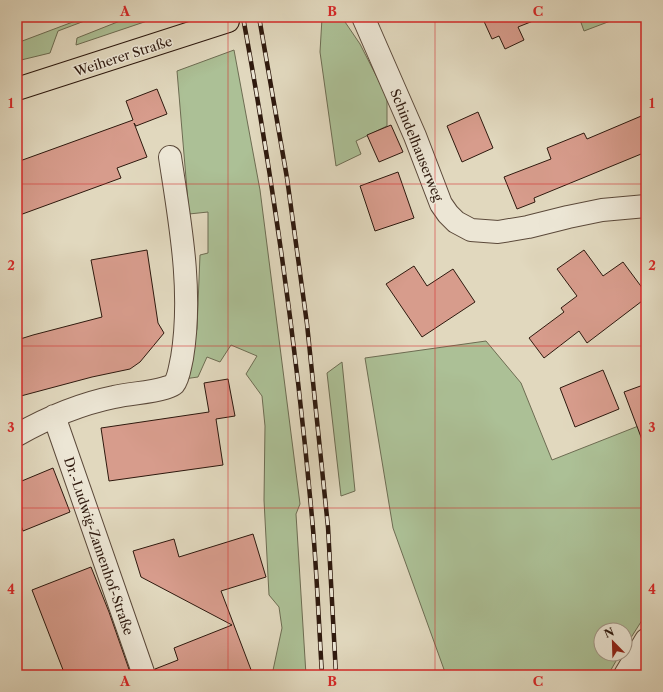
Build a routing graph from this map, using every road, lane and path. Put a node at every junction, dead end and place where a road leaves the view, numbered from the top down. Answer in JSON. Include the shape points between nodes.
{"nodes":[{"id":1,"x":363,"y":17,"type":"edge"},
{"id":2,"x":228,"y":21,"type":"dead end"},
{"id":3,"x":17,"y":89,"type":"edge"},
{"id":4,"x":170,"y":157,"type":"dead end"},
{"id":5,"x":646,"y":206,"type":"edge"},
{"id":6,"x":54,"y":416,"type":"junction"},
{"id":7,"x":17,"y":435,"type":"edge"},
{"id":8,"x":646,"y":640,"type":"edge"},
{"id":9,"x":144,"y":675,"type":"edge"},
{"id":10,"x":625,"y":675,"type":"edge"}],
"edges":[{"from":1,"to":5,"type":"street","name":"Schindelhauserweg","via":[[415,136],[441,204],[456,222],[471,230],[498,232],[602,210]]},
{"from":2,"to":3,"type":"main road","name":"Weiherer Straße"},
{"from":4,"to":6,"type":"street","via":[[186,295],[183,349],[177,378],[173,385],[166,388],[113,397]]},
{"from":6,"to":7,"type":"street"},
{"from":6,"to":9,"type":"street","name":"Dr.-Ludwig-Zamenhof-Straße"},
{"from":8,"to":10,"type":"street"}]}
